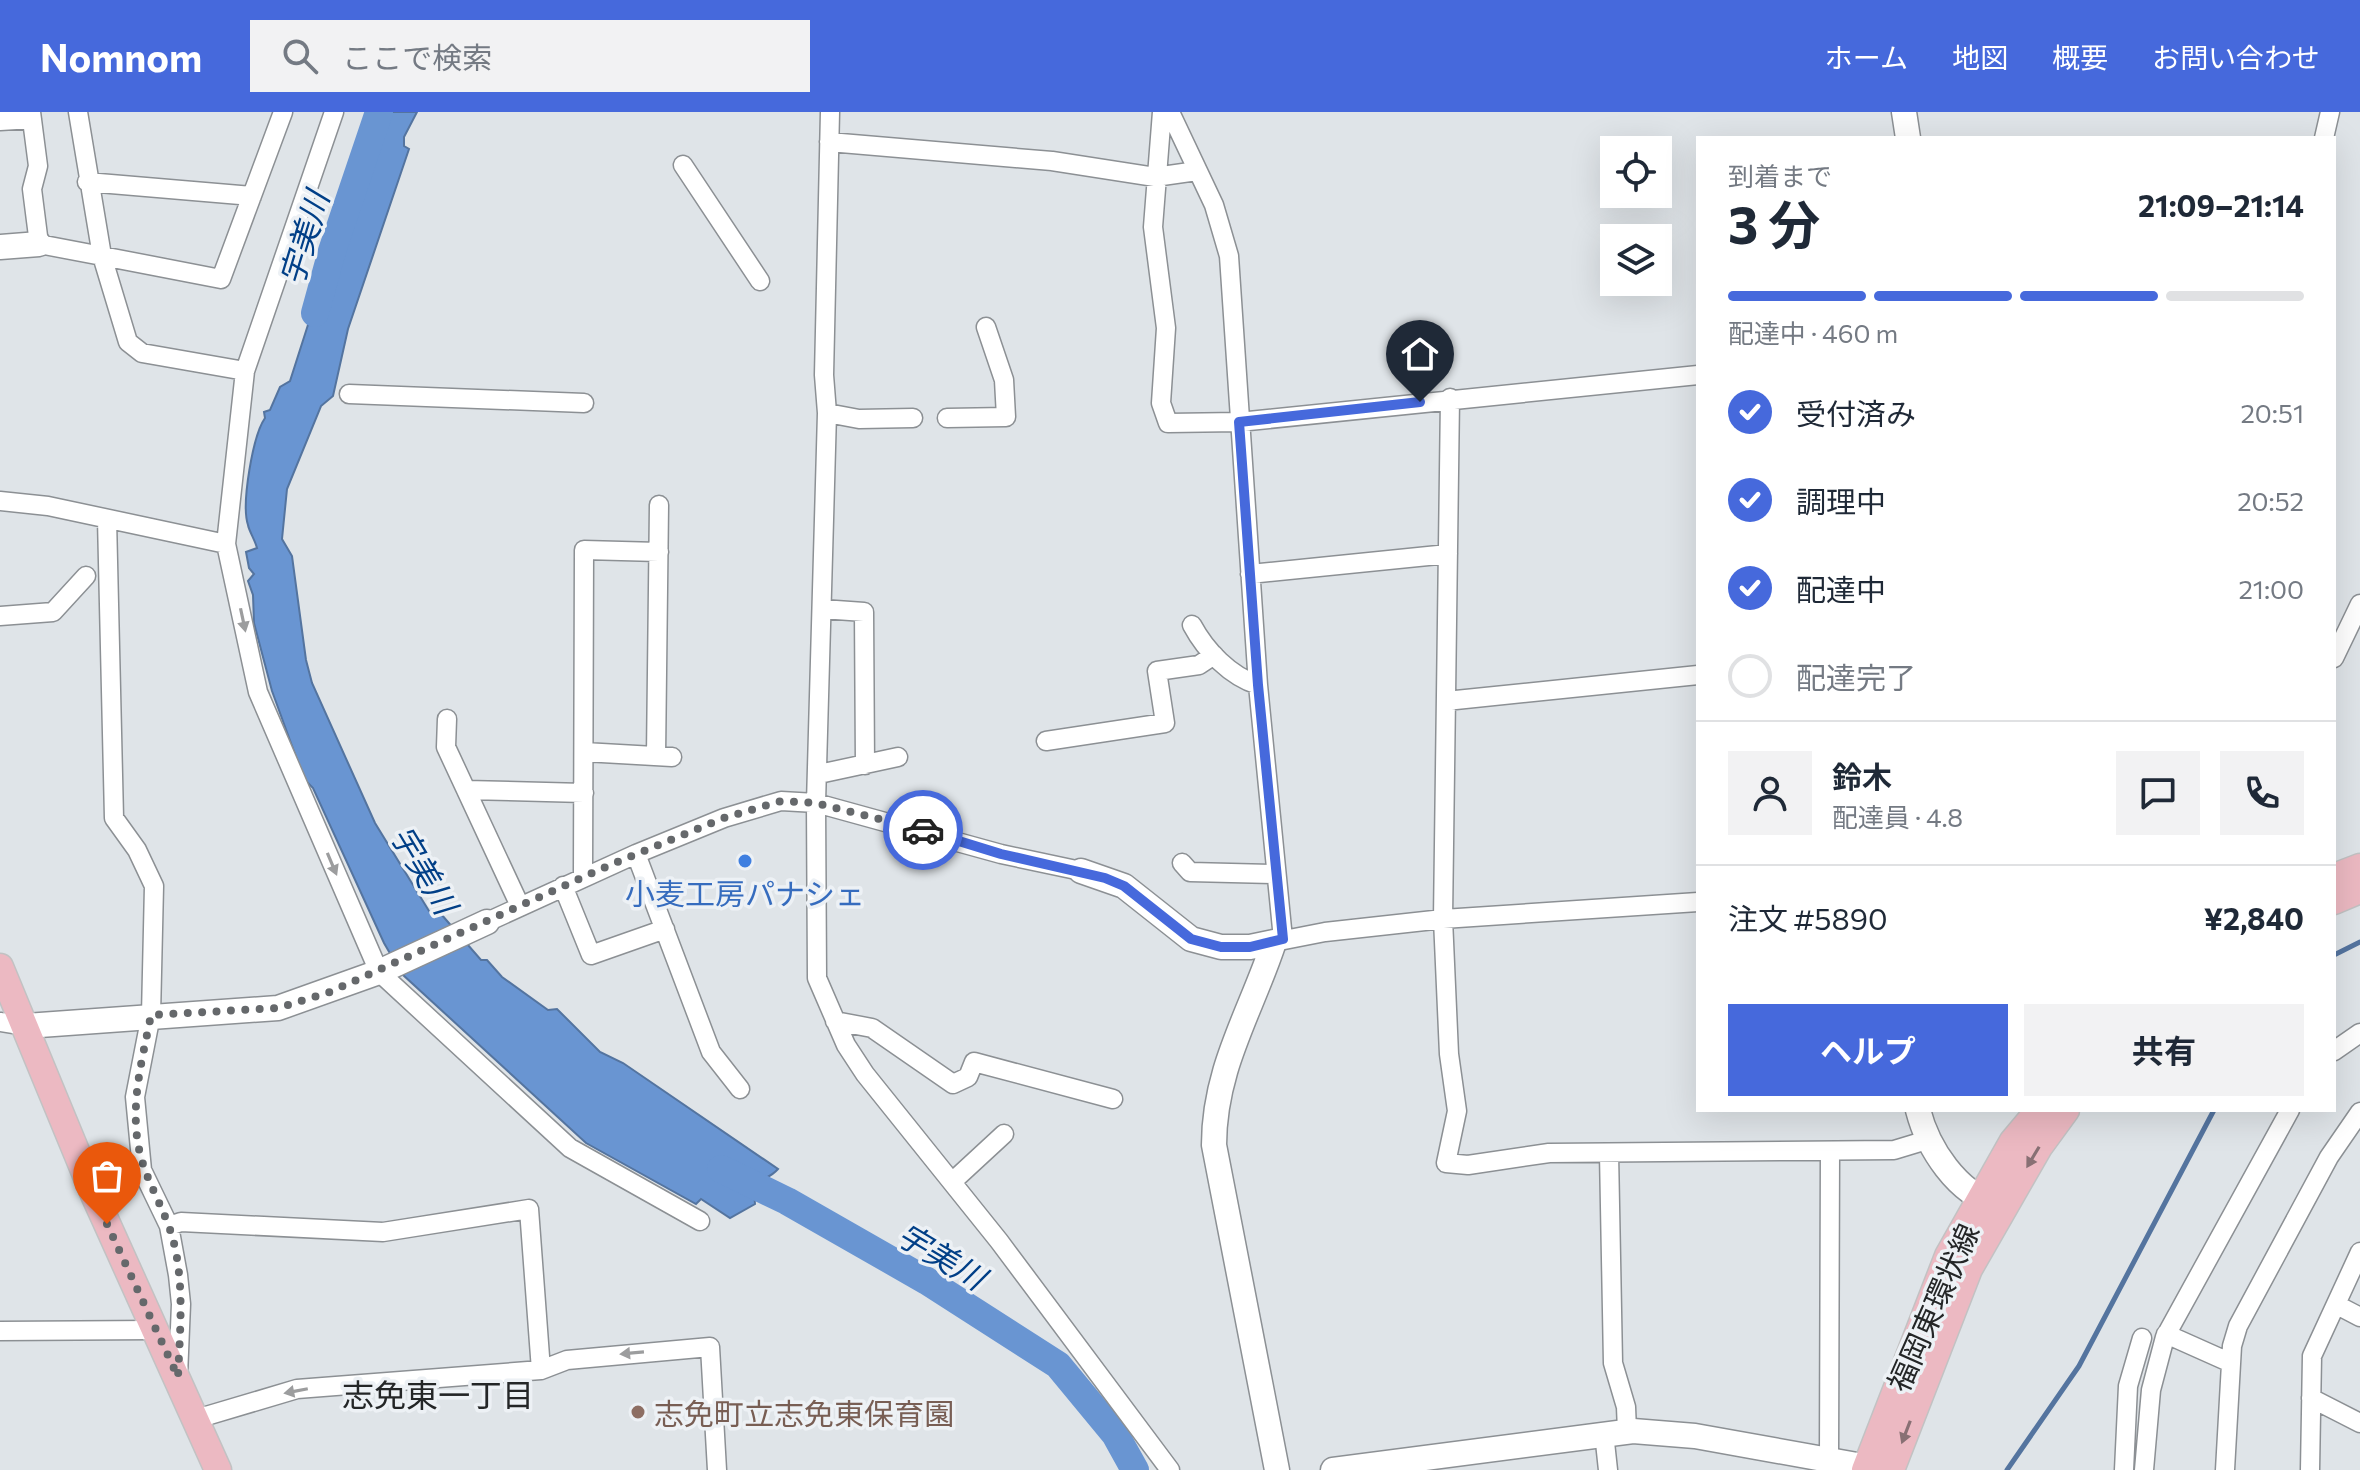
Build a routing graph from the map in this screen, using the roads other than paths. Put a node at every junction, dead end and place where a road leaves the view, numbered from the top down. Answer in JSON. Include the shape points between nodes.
{"nodes":[{"id":1,"x":78,"y":112,"type":"edge"},
{"id":2,"x":283,"y":112,"type":"edge"},
{"id":3,"x":334,"y":112,"type":"edge"},
{"id":4,"x":830,"y":112,"type":"edge"},
{"id":5,"x":1162,"y":112,"type":"edge"},
{"id":6,"x":1170,"y":112,"type":"edge"},
{"id":7,"x":1904,"y":112,"type":"edge"},
{"id":8,"x":2330,"y":112,"type":"edge"},
{"id":9,"x":31,"y":116,"type":"edge"},
{"id":10,"x":0,"y":121,"type":"edge"},
{"id":11,"x":1908,"y":136,"type":"edge"},
{"id":12,"x":2324,"y":136,"type":"edge"},
{"id":13,"x":829,"y":142,"type":"junction"},
{"id":14,"x":683,"y":165,"type":"dead end"},
{"id":15,"x":1197,"y":171,"type":"junction"},
{"id":16,"x":1155,"y":177,"type":"junction"},
{"id":17,"x":87,"y":182,"type":"junction"},
{"id":18,"x":252,"y":196,"type":"junction"},
{"id":19,"x":39,"y":244,"type":"junction"},
{"id":20,"x":0,"y":247,"type":"edge"},
{"id":21,"x":102,"y":256,"type":"junction"},
{"id":22,"x":760,"y":281,"type":"dead end"},
{"id":23,"x":986,"y":327,"type":"dead end"},
{"id":24,"x":245,"y":371,"type":"junction"},
{"id":25,"x":1696,"y":375,"type":"edge"},
{"id":26,"x":349,"y":394,"type":"dead end"},
{"id":27,"x":1450,"y":398,"type":"junction"},
{"id":28,"x":584,"y":403,"type":"dead end"},
{"id":29,"x":827,"y":413,"type":"junction"},
{"id":30,"x":913,"y":418,"type":"dead end"},
{"id":31,"x":947,"y":418,"type":"dead end"},
{"id":32,"x":1239,"y":422,"type":"junction"},
{"id":33,"x":0,"y":501,"type":"edge"},
{"id":34,"x":659,"y":505,"type":"dead end"},
{"id":35,"x":107,"y":519,"type":"junction"},
{"id":36,"x":226,"y":544,"type":"junction"},
{"id":37,"x":659,"y":552,"type":"junction"},
{"id":38,"x":1448,"y":554,"type":"junction"},
{"id":39,"x":1250,"y":574,"type":"junction"},
{"id":40,"x":86,"y":576,"type":"dead end"},
{"id":41,"x":2360,"y":604,"type":"edge"},
{"id":42,"x":822,"y":609,"type":"junction"},
{"id":43,"x":0,"y":616,"type":"edge"},
{"id":44,"x":1192,"y":625,"type":"dead end"},
{"id":45,"x":2336,"y":654,"type":"edge"},
{"id":46,"x":1214,"y":655,"type":"junction"},
{"id":47,"x":1696,"y":675,"type":"edge"},
{"id":48,"x":1258,"y":685,"type":"junction"},
{"id":49,"x":1446,"y":701,"type":"junction"},
{"id":50,"x":447,"y":719,"type":"dead end"},
{"id":51,"x":1046,"y":741,"type":"dead end"},
{"id":52,"x":584,"y":752,"type":"junction"},
{"id":53,"x":898,"y":757,"type":"dead end"},
{"id":54,"x":865,"y":765,"type":"junction"},
{"id":55,"x":819,"y":774,"type":"junction"},
{"id":56,"x":466,"y":790,"type":"junction"},
{"id":57,"x":584,"y":793,"type":"junction"},
{"id":58,"x":816,"y":803,"type":"junction"},
{"id":59,"x":636,"y":854,"type":"junction"},
{"id":60,"x":1182,"y":863,"type":"dead end"},
{"id":61,"x":2360,"y":867,"type":"edge"},
{"id":62,"x":1081,"y":871,"type":"joint"},
{"id":63,"x":1276,"y":874,"type":"junction"},
{"id":64,"x":583,"y":876,"type":"junction"},
{"id":65,"x":2336,"y":876,"type":"edge"},
{"id":66,"x":563,"y":886,"type":"junction"},
{"id":67,"x":2360,"y":890,"type":"edge"},
{"id":68,"x":2336,"y":900,"type":"edge"},
{"id":69,"x":1696,"y":902,"type":"edge"},
{"id":70,"x":520,"y":906,"type":"junction"},
{"id":71,"x":1443,"y":919,"type":"junction"},
{"id":72,"x":487,"y":922,"type":"joint"},
{"id":73,"x":665,"y":929,"type":"junction"},
{"id":74,"x":1278,"y":941,"type":"junction"},
{"id":75,"x":0,"y":967,"type":"edge"},
{"id":76,"x":389,"y":968,"type":"junction"},
{"id":77,"x":151,"y":1015,"type":"junction"},
{"id":78,"x":835,"y":1021,"type":"junction"},
{"id":79,"x":13,"y":1024,"type":"edge"},
{"id":80,"x":2360,"y":1033,"type":"edge"},
{"id":81,"x":2336,"y":1050,"type":"edge"},
{"id":82,"x":740,"y":1089,"type":"dead end"},
{"id":83,"x":1113,"y":1099,"type":"dead end"},
{"id":84,"x":1919,"y":1112,"type":"edge"},
{"id":85,"x":2037,"y":1112,"type":"edge"},
{"id":86,"x":2064,"y":1112,"type":"edge"},
{"id":87,"x":2289,"y":1112,"type":"edge"},
{"id":88,"x":2360,"y":1112,"type":"edge"},
{"id":89,"x":1004,"y":1134,"type":"dead end"},
{"id":90,"x":2352,"y":1138,"type":"edge"},
{"id":91,"x":1927,"y":1140,"type":"junction"},
{"id":92,"x":1830,"y":1151,"type":"junction"},
{"id":93,"x":1609,"y":1153,"type":"junction"},
{"id":94,"x":952,"y":1182,"type":"junction"},
{"id":95,"x":1992,"y":1204,"type":"junction"},
{"id":96,"x":700,"y":1221,"type":"dead end"},
{"id":97,"x":169,"y":1226,"type":"junction"},
{"id":98,"x":2360,"y":1252,"type":"edge"},
{"id":99,"x":2337,"y":1305,"type":"junction"},
{"id":100,"x":2360,"y":1317,"type":"edge"},
{"id":101,"x":155,"y":1330,"type":"junction"},
{"id":102,"x":0,"y":1331,"type":"edge"},
{"id":103,"x":2166,"y":1334,"type":"junction"},
{"id":104,"x":2142,"y":1338,"type":"dead end"},
{"id":105,"x":2231,"y":1363,"type":"junction"},
{"id":106,"x":541,"y":1370,"type":"junction"},
{"id":107,"x":178,"y":1377,"type":"junction"},
{"id":108,"x":2311,"y":1398,"type":"junction"},
{"id":109,"x":196,"y":1419,"type":"junction"},
{"id":110,"x":2360,"y":1423,"type":"edge"},
{"id":111,"x":1616,"y":1432,"type":"junction"},
{"id":112,"x":1829,"y":1459,"type":"junction"},
{"id":113,"x":1877,"y":1469,"type":"edge"},
{"id":114,"x":218,"y":1470,"type":"edge"},
{"id":115,"x":717,"y":1470,"type":"edge"},
{"id":116,"x":1170,"y":1470,"type":"edge"},
{"id":117,"x":1277,"y":1470,"type":"edge"},
{"id":118,"x":1333,"y":1470,"type":"edge"},
{"id":119,"x":1608,"y":1470,"type":"edge"},
{"id":120,"x":2124,"y":1470,"type":"edge"},
{"id":121,"x":2144,"y":1470,"type":"edge"},
{"id":122,"x":2225,"y":1470,"type":"edge"},
{"id":123,"x":2310,"y":1470,"type":"edge"}],
"edges":[{"from":1,"to":17,"type":"street"},
{"from":2,"to":18,"type":"street"},
{"from":3,"to":24,"type":"street"},
{"from":4,"to":13,"type":"street"},
{"from":5,"to":16,"type":"street"},
{"from":6,"to":15,"type":"street"},
{"from":7,"to":11,"type":"street"},
{"from":8,"to":12,"type":"street"},
{"from":9,"to":10,"type":"street"},
{"from":9,"to":19,"type":"street"},
{"from":13,"to":16,"type":"street","via":[[1052,161]]},
{"from":13,"to":29,"type":"street"},
{"from":14,"to":22,"type":"street"},
{"from":15,"to":16,"type":"street"},
{"from":15,"to":32,"type":"street","via":[[1229,256]]},
{"from":16,"to":32,"type":"street","via":[[1153,227],[1166,328],[1161,403],[1168,423]]},
{"from":17,"to":18,"type":"street"},
{"from":17,"to":21,"type":"street"},
{"from":18,"to":21,"type":"street","via":[[221,279]]},
{"from":19,"to":20,"type":"street"},
{"from":19,"to":21,"type":"street"},
{"from":21,"to":24,"type":"street","via":[[128,342],[142,353]]},
{"from":23,"to":31,"type":"street","via":[[1004,380],[1006,417]]},
{"from":24,"to":36,"type":"street"},
{"from":25,"to":27,"type":"street"},
{"from":26,"to":28,"type":"street"},
{"from":27,"to":32,"type":"street"},
{"from":27,"to":38,"type":"street"},
{"from":29,"to":30,"type":"street","via":[[859,419]]},
{"from":29,"to":42,"type":"street"},
{"from":32,"to":39,"type":"street"},
{"from":33,"to":35,"type":"street"},
{"from":34,"to":37,"type":"street"},
{"from":35,"to":36,"type":"street"},
{"from":35,"to":77,"type":"street","via":[[114,818],[154,886]]},
{"from":36,"to":76,"type":"street","one_way":true,"via":[[258,692]]},
{"from":37,"to":52,"type":"street","via":[[584,550]]},
{"from":37,"to":52,"type":"street","via":[[664,756]]},
{"from":38,"to":39,"type":"street"},
{"from":38,"to":49,"type":"street"},
{"from":39,"to":48,"type":"street"},
{"from":40,"to":43,"type":"street","via":[[53,612]]},
{"from":41,"to":45,"type":"street"},
{"from":42,"to":54,"type":"street","via":[[864,612]]},
{"from":42,"to":55,"type":"street"},
{"from":44,"to":46,"type":"street"},
{"from":46,"to":48,"type":"street"},
{"from":46,"to":51,"type":"street","via":[[1199,665],[1157,671],[1165,723]]},
{"from":47,"to":49,"type":"street"},
{"from":48,"to":63,"type":"street"},
{"from":49,"to":71,"type":"street"},
{"from":50,"to":56,"type":"street","via":[[446,747]]},
{"from":52,"to":57,"type":"street"},
{"from":53,"to":54,"type":"street"},
{"from":54,"to":55,"type":"street"},
{"from":55,"to":58,"type":"street"},
{"from":56,"to":57,"type":"street"},
{"from":56,"to":70,"type":"street"},
{"from":57,"to":64,"type":"street"},
{"from":58,"to":59,"type":"street","via":[[781,801],[754,808]]},
{"from":58,"to":62,"type":"street"},
{"from":58,"to":78,"type":"street","via":[[817,978]]},
{"from":59,"to":64,"type":"street"},
{"from":59,"to":73,"type":"street"},
{"from":60,"to":63,"type":"street","via":[[1190,872]]},
{"from":61,"to":65,"type":"main road"},
{"from":62,"to":74,"type":"street","via":[[1124,886],[1191,939],[1221,947]]},
{"from":63,"to":74,"type":"street"},
{"from":64,"to":66,"type":"street"},
{"from":66,"to":70,"type":"street"},
{"from":66,"to":73,"type":"street","via":[[591,955]]},
{"from":67,"to":68,"type":"main road"},
{"from":69,"to":71,"type":"street"},
{"from":70,"to":72,"type":"street"},
{"from":71,"to":74,"type":"street"},
{"from":71,"to":93,"type":"street","via":[[1457,1111],[1446,1163]]},
{"from":72,"to":76,"type":"street"},
{"from":73,"to":82,"type":"street","via":[[711,1052]]},
{"from":74,"to":117,"type":"street","via":[[1220,1080],[1214,1121]]},
{"from":75,"to":79,"type":"main road"},
{"from":76,"to":77,"type":"street","via":[[278,1008]]},
{"from":76,"to":96,"type":"street","via":[[570,1148]]},
{"from":77,"to":79,"type":"street"},
{"from":77,"to":97,"type":"street","via":[[135,1097],[137,1135],[142,1170]]},
{"from":78,"to":83,"type":"street","via":[[872,1028],[953,1084],[968,1077],[974,1062]]},
{"from":78,"to":94,"type":"street","via":[[865,1074]]},
{"from":79,"to":101,"type":"main road"},
{"from":80,"to":81,"type":"street"},
{"from":84,"to":91,"type":"street"},
{"from":85,"to":95,"type":"main road","name":"福岡東環状線","via":[[2013,1141]]},
{"from":86,"to":95,"type":"main road","name":"福岡東環状線","one_way":true},
{"from":87,"to":103,"type":"street"},
{"from":88,"to":90,"type":"street"},
{"from":89,"to":94,"type":"street"},
{"from":90,"to":105,"type":"street","via":[[2329,1157],[2238,1326]]},
{"from":91,"to":92,"type":"street","via":[[1894,1150]]},
{"from":91,"to":95,"type":"street","via":[[1946,1168]]},
{"from":92,"to":93,"type":"street"},
{"from":92,"to":112,"type":"street"},
{"from":93,"to":111,"type":"street","via":[[1613,1363],[1626,1407]]},
{"from":94,"to":116,"type":"street"},
{"from":95,"to":113,"type":"main road","name":"福岡東環状線","via":[[1948,1256]]},
{"from":97,"to":106,"type":"street","via":[[181,1222],[383,1232],[529,1209]]},
{"from":97,"to":107,"type":"street","via":[[181,1304]]},
{"from":98,"to":99,"type":"street"},
{"from":99,"to":100,"type":"street"},
{"from":99,"to":108,"type":"street","via":[[2312,1356]]},
{"from":101,"to":102,"type":"street"},
{"from":101,"to":107,"type":"main road"},
{"from":103,"to":105,"type":"street"},
{"from":103,"to":121,"type":"street","via":[[2151,1390]]},
{"from":104,"to":120,"type":"street","via":[[2128,1386]]},
{"from":105,"to":122,"type":"street"},
{"from":106,"to":109,"type":"street","one_way":true,"via":[[297,1389]]},
{"from":115,"to":106,"type":"street","one_way":true,"via":[[710,1347],[567,1360]]},
{"from":107,"to":109,"type":"main road"},
{"from":108,"to":110,"type":"street"},
{"from":108,"to":123,"type":"street"},
{"from":109,"to":114,"type":"main road"},
{"from":111,"to":112,"type":"street","via":[[1695,1436]]},
{"from":111,"to":118,"type":"street"},
{"from":111,"to":119,"type":"street"},
{"from":112,"to":113,"type":"street"}]}
